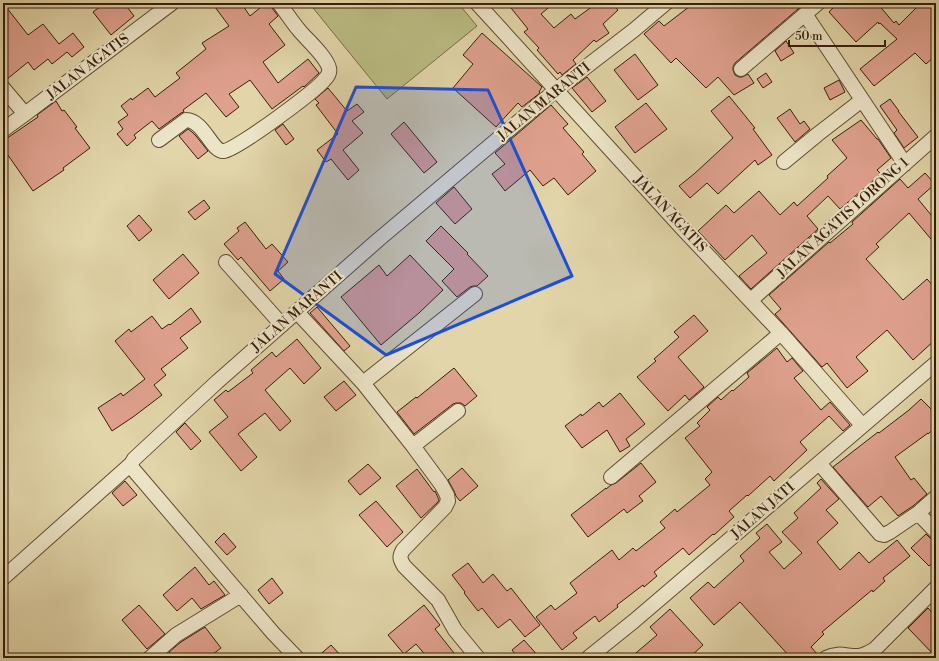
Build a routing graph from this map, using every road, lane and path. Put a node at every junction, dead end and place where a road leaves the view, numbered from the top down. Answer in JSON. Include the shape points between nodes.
{"nodes":[{"id":1,"x":172,"y":3,"type":"edge"},
{"id":2,"x":279,"y":3,"type":"edge"},
{"id":3,"x":477,"y":3,"type":"edge"},
{"id":4,"x":666,"y":3,"type":"edge"},
{"id":5,"x":818,"y":3,"type":"edge"},
{"id":6,"x":805,"y":14,"type":"junction"},
{"id":7,"x":741,"y":69,"type":"dead end"},
{"id":8,"x":3,"y":88,"type":"edge"},
{"id":9,"x":556,"y":90,"type":"junction"},
{"id":10,"x":862,"y":100,"type":"junction"},
{"id":11,"x":25,"y":114,"type":"junction"},
{"id":12,"x":3,"y":130,"type":"edge"},
{"id":13,"x":936,"y":136,"type":"edge"},
{"id":14,"x":159,"y":140,"type":"dead end"},
{"id":15,"x":784,"y":162,"type":"dead end"},
{"id":16,"x":905,"y":164,"type":"junction"},
{"id":17,"x":226,"y":262,"type":"dead end"},
{"id":18,"x":475,"y":294,"type":"dead end"},
{"id":19,"x":750,"y":300,"type":"junction"},
{"id":20,"x":297,"y":312,"type":"junction"},
{"id":21,"x":282,"y":326,"type":"junction"},
{"id":22,"x":781,"y":333,"type":"junction"},
{"id":23,"x":936,"y":363,"type":"edge"},
{"id":24,"x":363,"y":383,"type":"junction"},
{"id":25,"x":458,"y":411,"type":"dead end"},
{"id":26,"x":862,"y":425,"type":"junction"},
{"id":27,"x":413,"y":446,"type":"junction"},
{"id":28,"x":819,"y":463,"type":"junction"},
{"id":29,"x":131,"y":464,"type":"junction"},
{"id":30,"x":611,"y":477,"type":"dead end"},
{"id":31,"x":936,"y":497,"type":"edge"},
{"id":32,"x":918,"y":513,"type":"junction"},
{"id":33,"x":936,"y":532,"type":"edge"},
{"id":34,"x":3,"y":578,"type":"edge"},
{"id":35,"x":936,"y":588,"type":"edge"},
{"id":36,"x":241,"y":595,"type":"junction"},
{"id":37,"x":150,"y":658,"type":"edge"},
{"id":38,"x":297,"y":658,"type":"edge"},
{"id":39,"x":478,"y":658,"type":"edge"},
{"id":40,"x":588,"y":658,"type":"edge"},
{"id":41,"x":826,"y":658,"type":"edge"}],
"edges":[{"from":1,"to":11,"type":"street","name":"JALAN AGATIS"},
{"from":2,"to":14,"type":"street","via":[[327,64],[329,70],[326,78],[270,123],[225,151],[217,148],[199,126],[186,120]]},
{"from":3,"to":9,"type":"street","name":"JALAN AGATIS"},
{"from":4,"to":9,"type":"street","name":"JALAN MARANTI"},
{"from":5,"to":6,"type":"street"},
{"from":6,"to":7,"type":"street"},
{"from":6,"to":10,"type":"street"},
{"from":8,"to":11,"type":"street"},
{"from":9,"to":19,"type":"street","name":"JALAN AGATIS"},
{"from":9,"to":20,"type":"street","name":"JALAN MARANTI"},
{"from":10,"to":15,"type":"street"},
{"from":10,"to":16,"type":"street"},
{"from":11,"to":12,"type":"street","name":"JALAN AGATIS"},
{"from":13,"to":16,"type":"street","name":"JALAN AGATIS LORONG 1"},
{"from":16,"to":19,"type":"street","name":"JALAN AGATIS LORONG 1"},
{"from":17,"to":21,"type":"street"},
{"from":18,"to":24,"type":"street"},
{"from":19,"to":22,"type":"street","name":"JALAN AGATIS"},
{"from":20,"to":21,"type":"street","name":"JALAN MARANTI"},
{"from":20,"to":24,"type":"street"},
{"from":21,"to":29,"type":"street","name":"JALAN MARANTI","via":[[137,455]]},
{"from":22,"to":26,"type":"street","name":"JALAN AGATIS"},
{"from":22,"to":30,"type":"street"},
{"from":23,"to":26,"type":"street","name":"JALAN JATI"},
{"from":24,"to":27,"type":"street"},
{"from":25,"to":27,"type":"street"},
{"from":26,"to":28,"type":"street","name":"JALAN JATI"},
{"from":27,"to":39,"type":"street","via":[[441,484],[448,501],[404,550],[400,555],[401,559],[404,566],[438,600],[456,630]]},
{"from":28,"to":32,"type":"street","via":[[880,534],[890,532]]},
{"from":28,"to":40,"type":"street","name":"JALAN JATI"},
{"from":29,"to":34,"type":"street","name":"JALAN MARANTI"},
{"from":29,"to":36,"type":"street"},
{"from":31,"to":32,"type":"street"},
{"from":32,"to":33,"type":"street"},
{"from":35,"to":41,"type":"street","via":[[875,649],[858,656],[843,654]]},
{"from":36,"to":37,"type":"street","via":[[176,635]]},
{"from":36,"to":38,"type":"street"}]}
